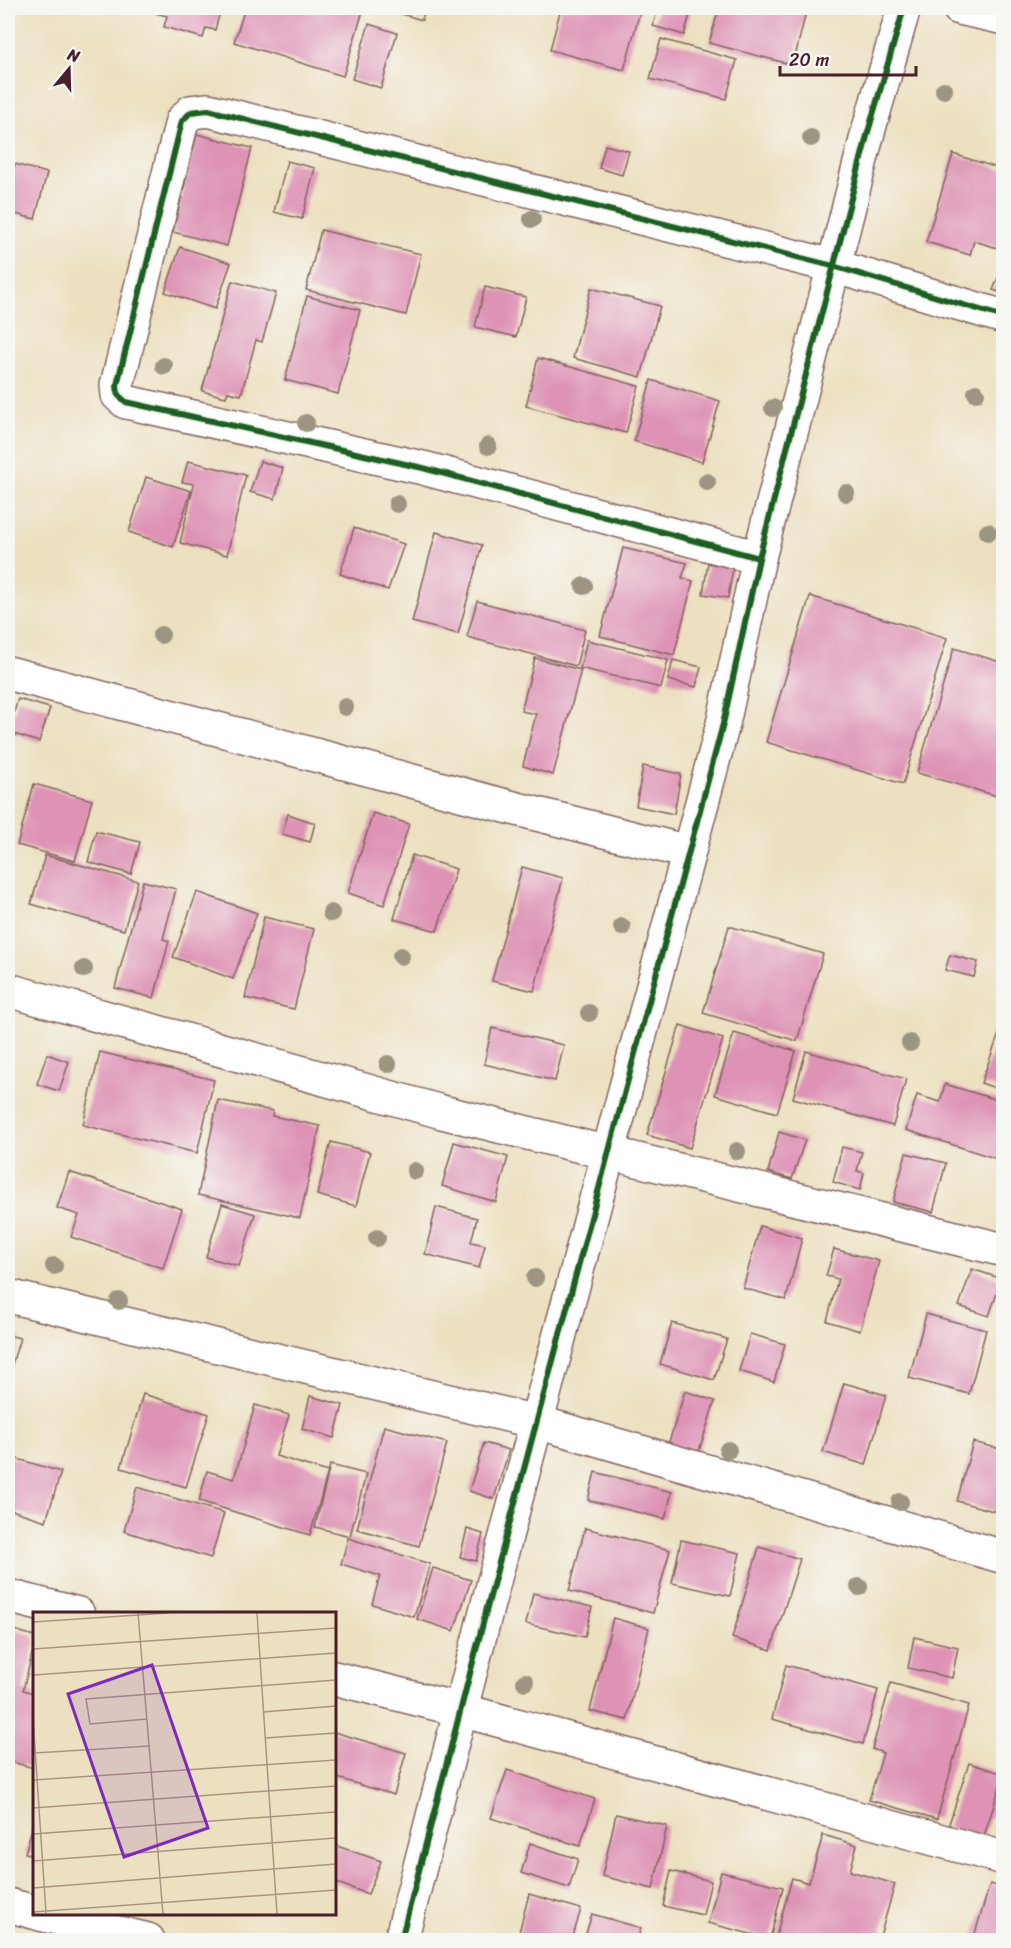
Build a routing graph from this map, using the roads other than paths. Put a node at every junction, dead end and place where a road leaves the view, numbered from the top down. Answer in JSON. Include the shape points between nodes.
{"nodes":[{"id":1,"x":904,"y":8,"type":"edge"},
{"id":2,"x":959,"y":8,"type":"edge"},
{"id":3,"x":1004,"y":18,"type":"edge"},
{"id":4,"x":833,"y":266,"type":"junction"},
{"id":5,"x":1004,"y":317,"type":"edge"},
{"id":6,"x":759,"y":558,"type":"junction"},
{"id":7,"x":8,"y":673,"type":"edge"},
{"id":8,"x":688,"y":852,"type":"junction"},
{"id":9,"x":8,"y":990,"type":"edge"},
{"id":10,"x":609,"y":1152,"type":"junction"},
{"id":11,"x":1004,"y":1250,"type":"edge"},
{"id":12,"x":8,"y":1296,"type":"edge"},
{"id":13,"x":537,"y":1422,"type":"junction"},
{"id":14,"x":1004,"y":1557,"type":"edge"},
{"id":15,"x":8,"y":1596,"type":"edge"},
{"id":16,"x":70,"y":1612,"type":"edge"},
{"id":17,"x":336,"y":1679,"type":"edge"},
{"id":18,"x":461,"y":1710,"type":"junction"},
{"id":19,"x":1004,"y":1858,"type":"edge"},
{"id":20,"x":8,"y":1905,"type":"edge"},
{"id":21,"x":33,"y":1912,"type":"edge"},
{"id":22,"x":44,"y":1915,"type":"edge"},
{"id":23,"x":148,"y":1941,"type":"edge"},
{"id":24,"x":401,"y":1941,"type":"edge"}],
"edges":[{"from":1,"to":4,"type":"street"},
{"from":2,"to":3,"type":"street"},
{"from":4,"to":5,"type":"street"},
{"from":4,"to":6,"type":"street"},
{"from":4,"to":6,"type":"street","via":[[208,111],[191,112],[182,122],[117,385],[118,395],[126,402],[423,468]]},
{"from":6,"to":8,"type":"street","via":[[723,724]]},
{"from":7,"to":8,"type":"street"},
{"from":8,"to":10,"type":"street"},
{"from":9,"to":10,"type":"street","via":[[442,1112]]},
{"from":10,"to":11,"type":"street"},
{"from":10,"to":13,"type":"street"},
{"from":12,"to":13,"type":"street"},
{"from":13,"to":14,"type":"street"},
{"from":13,"to":18,"type":"street"},
{"from":15,"to":16,"type":"street"},
{"from":17,"to":18,"type":"street"},
{"from":18,"to":19,"type":"street"},
{"from":18,"to":24,"type":"street"},
{"from":20,"to":21,"type":"street"},
{"from":22,"to":23,"type":"street"}]}
